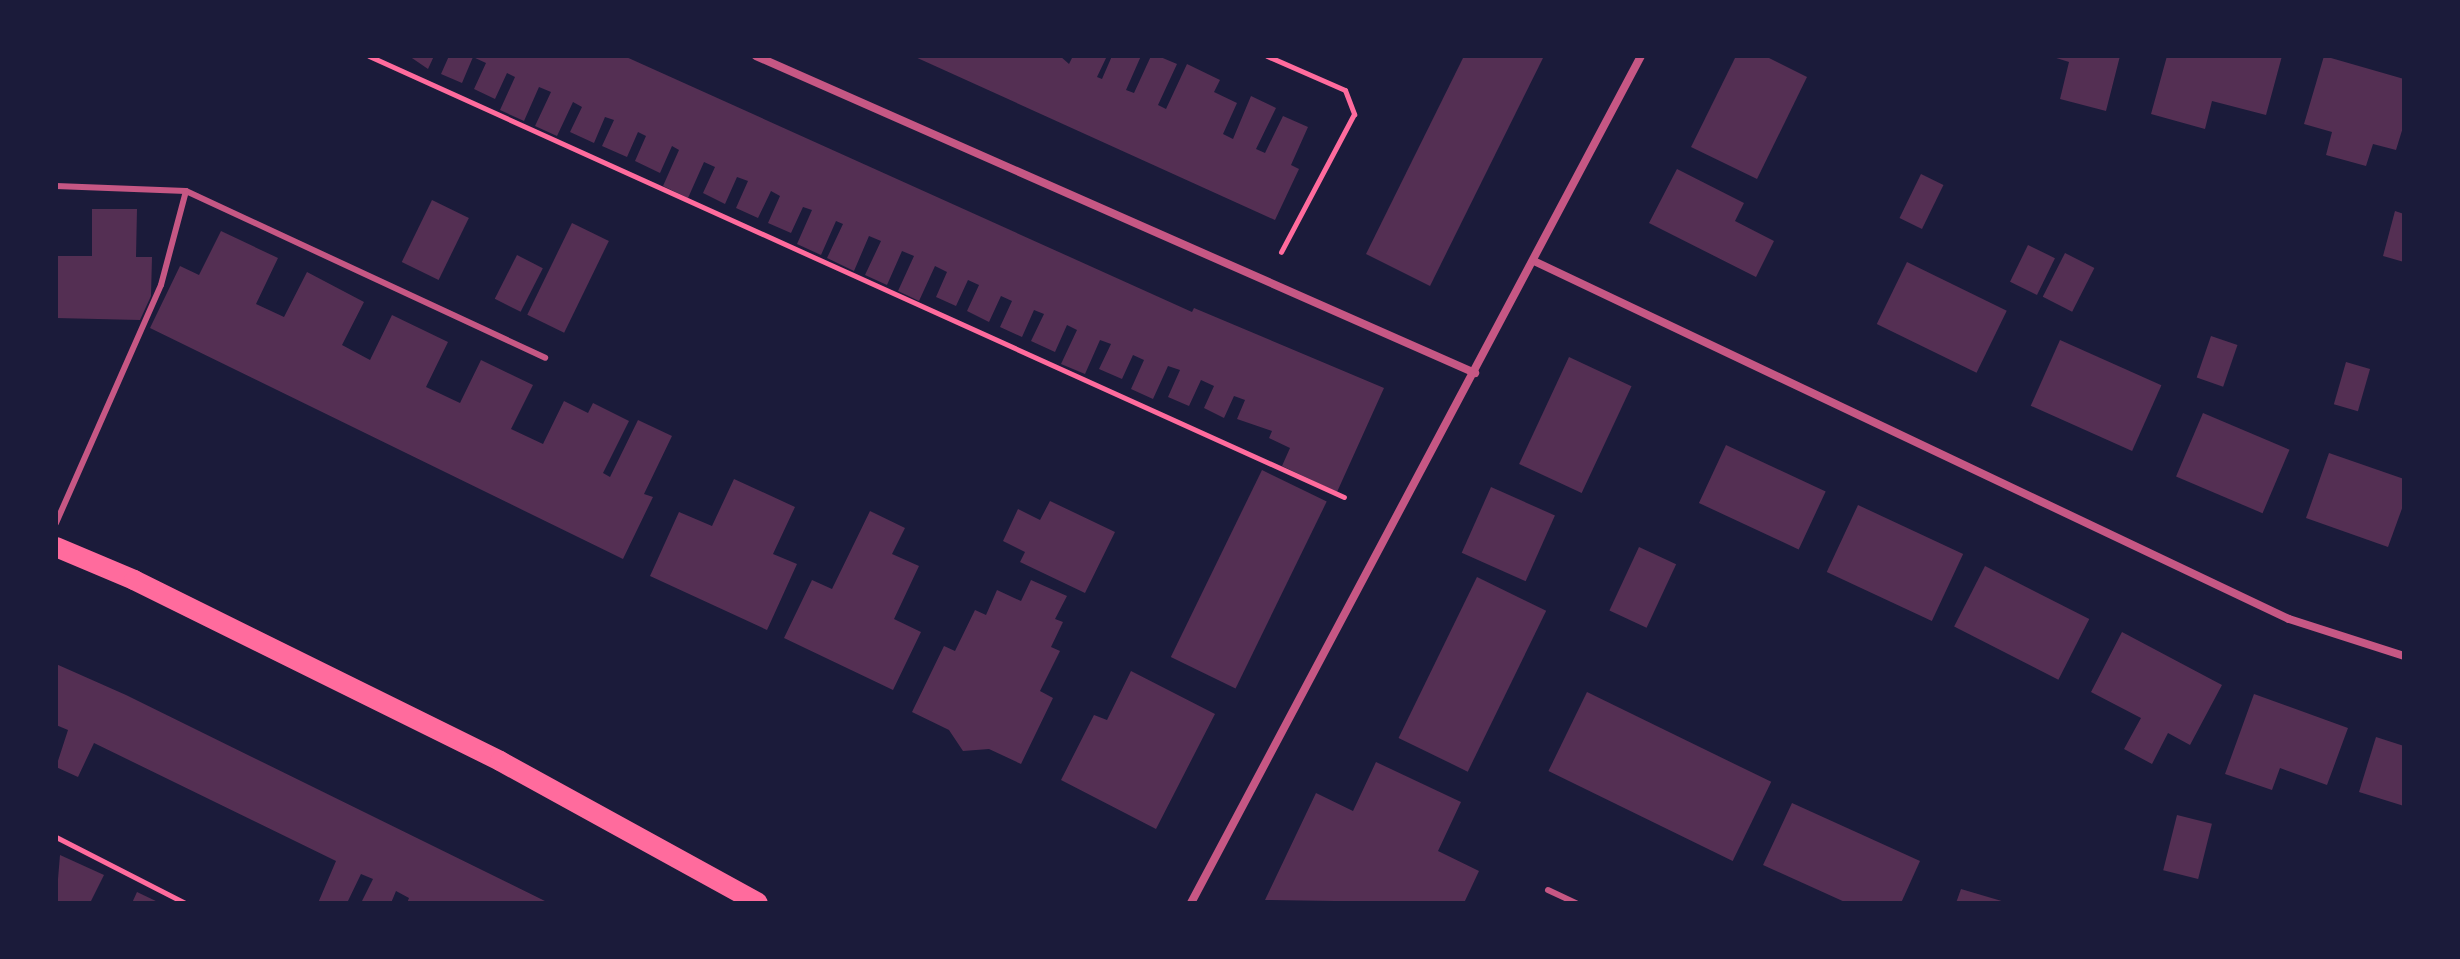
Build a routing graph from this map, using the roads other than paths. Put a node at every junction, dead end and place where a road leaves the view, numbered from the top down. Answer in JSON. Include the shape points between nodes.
{"nodes":[{"id":1,"x":756,"y":56,"type":"edge"},
{"id":2,"x":1641,"y":56,"type":"edge"},
{"id":3,"x":56,"y":186,"type":"edge"},
{"id":4,"x":186,"y":191,"type":"junction"},
{"id":5,"x":1536,"y":262,"type":"junction"},
{"id":6,"x":545,"y":358,"type":"dead end"},
{"id":7,"x":1475,"y":373,"type":"junction"},
{"id":8,"x":56,"y":523,"type":"edge"},
{"id":9,"x":56,"y":547,"type":"edge"},
{"id":10,"x":2404,"y":656,"type":"edge"},
{"id":11,"x":1548,"y":890,"type":"dead end"},
{"id":12,"x":758,"y":903,"type":"edge"},
{"id":13,"x":1191,"y":903,"type":"edge"},
{"id":14,"x":1576,"y":903,"type":"edge"}],
"edges":[{"from":1,"to":7,"type":"street"},
{"from":2,"to":5,"type":"street"},
{"from":3,"to":4,"type":"lane"},
{"from":4,"to":6,"type":"lane"},
{"from":4,"to":8,"type":"lane","via":[[161,285]]},
{"from":5,"to":7,"type":"street"},
{"from":5,"to":10,"type":"street","via":[[2289,619]]},
{"from":7,"to":13,"type":"street"},
{"from":9,"to":12,"type":"main road","via":[[134,580],[500,761]]},
{"from":11,"to":14,"type":"lane"}]}
